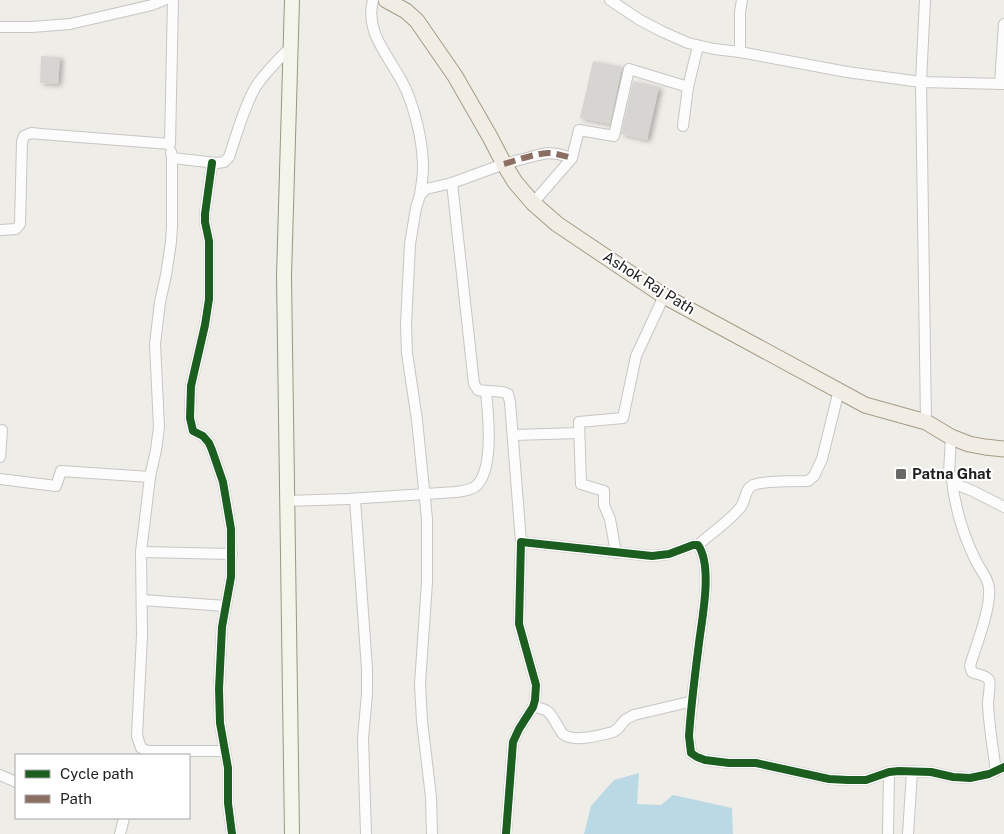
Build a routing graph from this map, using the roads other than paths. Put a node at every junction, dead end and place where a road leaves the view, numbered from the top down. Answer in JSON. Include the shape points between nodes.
{"nodes":[{"id":1,"x":164,"y":0,"type":"edge"},
{"id":2,"x":173,"y":0,"type":"edge"},
{"id":3,"x":292,"y":0,"type":"edge"},
{"id":4,"x":373,"y":0,"type":"edge"},
{"id":5,"x":610,"y":0,"type":"edge"},
{"id":6,"x":742,"y":0,"type":"edge"},
{"id":7,"x":924,"y":0,"type":"edge"},
{"id":8,"x":390,"y":1,"type":"edge"},
{"id":9,"x":1004,"y":24,"type":"edge"},
{"id":10,"x":0,"y":27,"type":"edge"},
{"id":11,"x":698,"y":46,"type":"junction"},
{"id":12,"x":291,"y":48,"type":"junction"},
{"id":13,"x":740,"y":52,"type":"junction"},
{"id":14,"x":921,"y":82,"type":"junction"},
{"id":15,"x":1002,"y":84,"type":"edge"},
{"id":16,"x":688,"y":86,"type":"junction"},
{"id":17,"x":683,"y":126,"type":"dead end"},
{"id":18,"x":170,"y":144,"type":"junction"},
{"id":19,"x":172,"y":158,"type":"junction"},
{"id":20,"x":572,"y":158,"type":"junction"},
{"id":21,"x":212,"y":163,"type":"junction"},
{"id":22,"x":504,"y":164,"type":"junction"},
{"id":23,"x":452,"y":183,"type":"junction"},
{"id":24,"x":420,"y":195,"type":"junction"},
{"id":25,"x":533,"y":202,"type":"junction"},
{"id":26,"x":0,"y":230,"type":"edge"},
{"id":27,"x":664,"y":296,"type":"junction"},
{"id":28,"x":839,"y":390,"type":"junction"},
{"id":29,"x":486,"y":392,"type":"junction"},
{"id":30,"x":926,"y":422,"type":"junction"},
{"id":31,"x":2,"y":430,"type":"dead end"},
{"id":32,"x":579,"y":433,"type":"junction"},
{"id":33,"x":513,"y":436,"type":"junction"},
{"id":34,"x":951,"y":437,"type":"junction"},
{"id":35,"x":1004,"y":449,"type":"edge"},
{"id":36,"x":0,"y":457,"type":"edge"},
{"id":37,"x":150,"y":477,"type":"junction"},
{"id":38,"x":0,"y":479,"type":"edge"},
{"id":39,"x":952,"y":480,"type":"junction"},
{"id":40,"x":424,"y":494,"type":"junction"},
{"id":41,"x":355,"y":499,"type":"junction"},
{"id":42,"x":287,"y":501,"type":"junction"},
{"id":43,"x":1004,"y":506,"type":"edge"},
{"id":44,"x":520,"y":542,"type":"junction"},
{"id":45,"x":698,"y":544,"type":"junction"},
{"id":46,"x":141,"y":552,"type":"junction"},
{"id":47,"x":616,"y":553,"type":"junction"},
{"id":48,"x":232,"y":554,"type":"junction"},
{"id":49,"x":142,"y":600,"type":"junction"},
{"id":50,"x":226,"y":606,"type":"junction"},
{"id":51,"x":692,"y":701,"type":"junction"},
{"id":52,"x":534,"y":707,"type":"junction"},
{"id":53,"x":225,"y":750,"type":"junction"},
{"id":54,"x":140,"y":752,"type":"edge"},
{"id":55,"x":1000,"y":769,"type":"edge"},
{"id":56,"x":890,"y":772,"type":"junction"},
{"id":57,"x":912,"y":772,"type":"junction"},
{"id":58,"x":0,"y":775,"type":"edge"},
{"id":59,"x":15,"y":782,"type":"edge"},
{"id":60,"x":124,"y":819,"type":"edge"},
{"id":61,"x":120,"y":834,"type":"edge"},
{"id":62,"x":232,"y":834,"type":"edge"},
{"id":63,"x":292,"y":834,"type":"edge"},
{"id":64,"x":366,"y":834,"type":"edge"},
{"id":65,"x":432,"y":834,"type":"edge"},
{"id":66,"x":506,"y":834,"type":"edge"},
{"id":67,"x":888,"y":834,"type":"edge"},
{"id":68,"x":908,"y":834,"type":"edge"}],
"edges":[{"from":1,"to":10,"type":"street","via":[[70,24]]},
{"from":2,"to":18,"type":"street"},
{"from":3,"to":12,"type":"main road"},
{"from":4,"to":24,"type":"street","via":[[371,21],[374,31],[404,86],[416,123],[423,169]]},
{"from":5,"to":11,"type":"street","via":[[640,20]]},
{"from":6,"to":13,"type":"street"},
{"from":7,"to":14,"type":"street"},
{"from":8,"to":22,"type":"main road","name":"Ashok Raj Path","via":[[417,21],[427,35],[455,76]]},
{"from":9,"to":15,"type":"street"},
{"from":11,"to":13,"type":"street"},
{"from":11,"to":16,"type":"street"},
{"from":12,"to":21,"type":"street","via":[[254,89],[229,157],[224,162]]},
{"from":12,"to":42,"type":"main road","via":[[284,276]]},
{"from":13,"to":14,"type":"street"},
{"from":14,"to":15,"type":"street"},
{"from":14,"to":30,"type":"street"},
{"from":16,"to":17,"type":"street"},
{"from":16,"to":20,"type":"street","via":[[629,69],[614,136],[579,130]]},
{"from":18,"to":19,"type":"street"},
{"from":18,"to":26,"type":"street","via":[[41,134],[24,136],[20,224],[16,229]]},
{"from":19,"to":21,"type":"street"},
{"from":19,"to":37,"type":"street","via":[[171,242],[156,344],[158,427]]},
{"from":20,"to":22,"type":"street","via":[[548,153]]},
{"from":20,"to":25,"type":"street"},
{"from":21,"to":48,"type":"street","via":[[205,214],[209,241],[209,299],[191,386],[190,418],[193,430],[209,443],[219,469],[230,516]]},
{"from":22,"to":23,"type":"street"},
{"from":22,"to":25,"type":"main road","name":"Ashok Raj Path"},
{"from":23,"to":24,"type":"street","via":[[426,190]]},
{"from":23,"to":29,"type":"street","via":[[474,384],[478,390]]},
{"from":24,"to":40,"type":"street","via":[[410,244],[406,338]]},
{"from":25,"to":27,"type":"main road","name":"Ashok Raj Path","via":[[557,224]]},
{"from":27,"to":28,"type":"main road","name":"Ashok Raj Path"},
{"from":27,"to":32,"type":"street","via":[[636,356],[623,418],[579,422]]},
{"from":28,"to":30,"type":"main road","name":"Ashok Raj Path","via":[[865,405]]},
{"from":28,"to":45,"type":"street","via":[[822,459],[814,476],[808,481],[752,485],[736,512]]},
{"from":29,"to":33,"type":"street","via":[[508,394]]},
{"from":29,"to":40,"type":"street","via":[[488,452],[478,484],[456,492]]},
{"from":30,"to":34,"type":"main road","name":"Ashok Raj Path"},
{"from":31,"to":36,"type":"street"},
{"from":32,"to":33,"type":"street"},
{"from":32,"to":47,"type":"street","via":[[580,484],[604,491],[604,505]]},
{"from":33,"to":44,"type":"street"},
{"from":34,"to":35,"type":"main road","name":"Ashok Raj Path","via":[[969,444]]},
{"from":34,"to":39,"type":"street","via":[[949,473]]},
{"from":37,"to":38,"type":"street","via":[[60,470],[56,486]]},
{"from":37,"to":46,"type":"street"},
{"from":39,"to":43,"type":"street"},
{"from":39,"to":55,"type":"street","via":[[961,525],[976,562],[988,579],[990,598],[970,666],[972,672],[983,675],[990,684],[988,706]]},
{"from":40,"to":41,"type":"street"},
{"from":40,"to":65,"type":"street","via":[[428,562],[420,684]]},
{"from":41,"to":42,"type":"street"},
{"from":41,"to":64,"type":"street","via":[[367,684],[363,738]]},
{"from":42,"to":63,"type":"main road"},
{"from":44,"to":47,"type":"street"},
{"from":44,"to":52,"type":"street","via":[[519,624],[536,685]]},
{"from":45,"to":47,"type":"street","via":[[659,556]]},
{"from":45,"to":51,"type":"street","via":[[704,556],[705,591]]},
{"from":46,"to":48,"type":"street"},
{"from":46,"to":49,"type":"street"},
{"from":48,"to":50,"type":"street"},
{"from":49,"to":50,"type":"street"},
{"from":49,"to":54,"type":"street","via":[[137,736]]},
{"from":50,"to":53,"type":"street","via":[[219,689]]},
{"from":51,"to":52,"type":"street","via":[[634,715],[615,731],[576,738],[562,734],[548,710]]},
{"from":51,"to":56,"type":"street","via":[[689,745],[691,752],[705,760],[756,763],[828,779],[866,780]]},
{"from":52,"to":66,"type":"street","via":[[513,742]]},
{"from":53,"to":54,"type":"street"},
{"from":53,"to":62,"type":"street"},
{"from":55,"to":57,"type":"street","via":[[970,778]]},
{"from":56,"to":57,"type":"street"},
{"from":56,"to":67,"type":"street"},
{"from":57,"to":68,"type":"street"},
{"from":58,"to":59,"type":"street"},
{"from":60,"to":61,"type":"street"}]}
